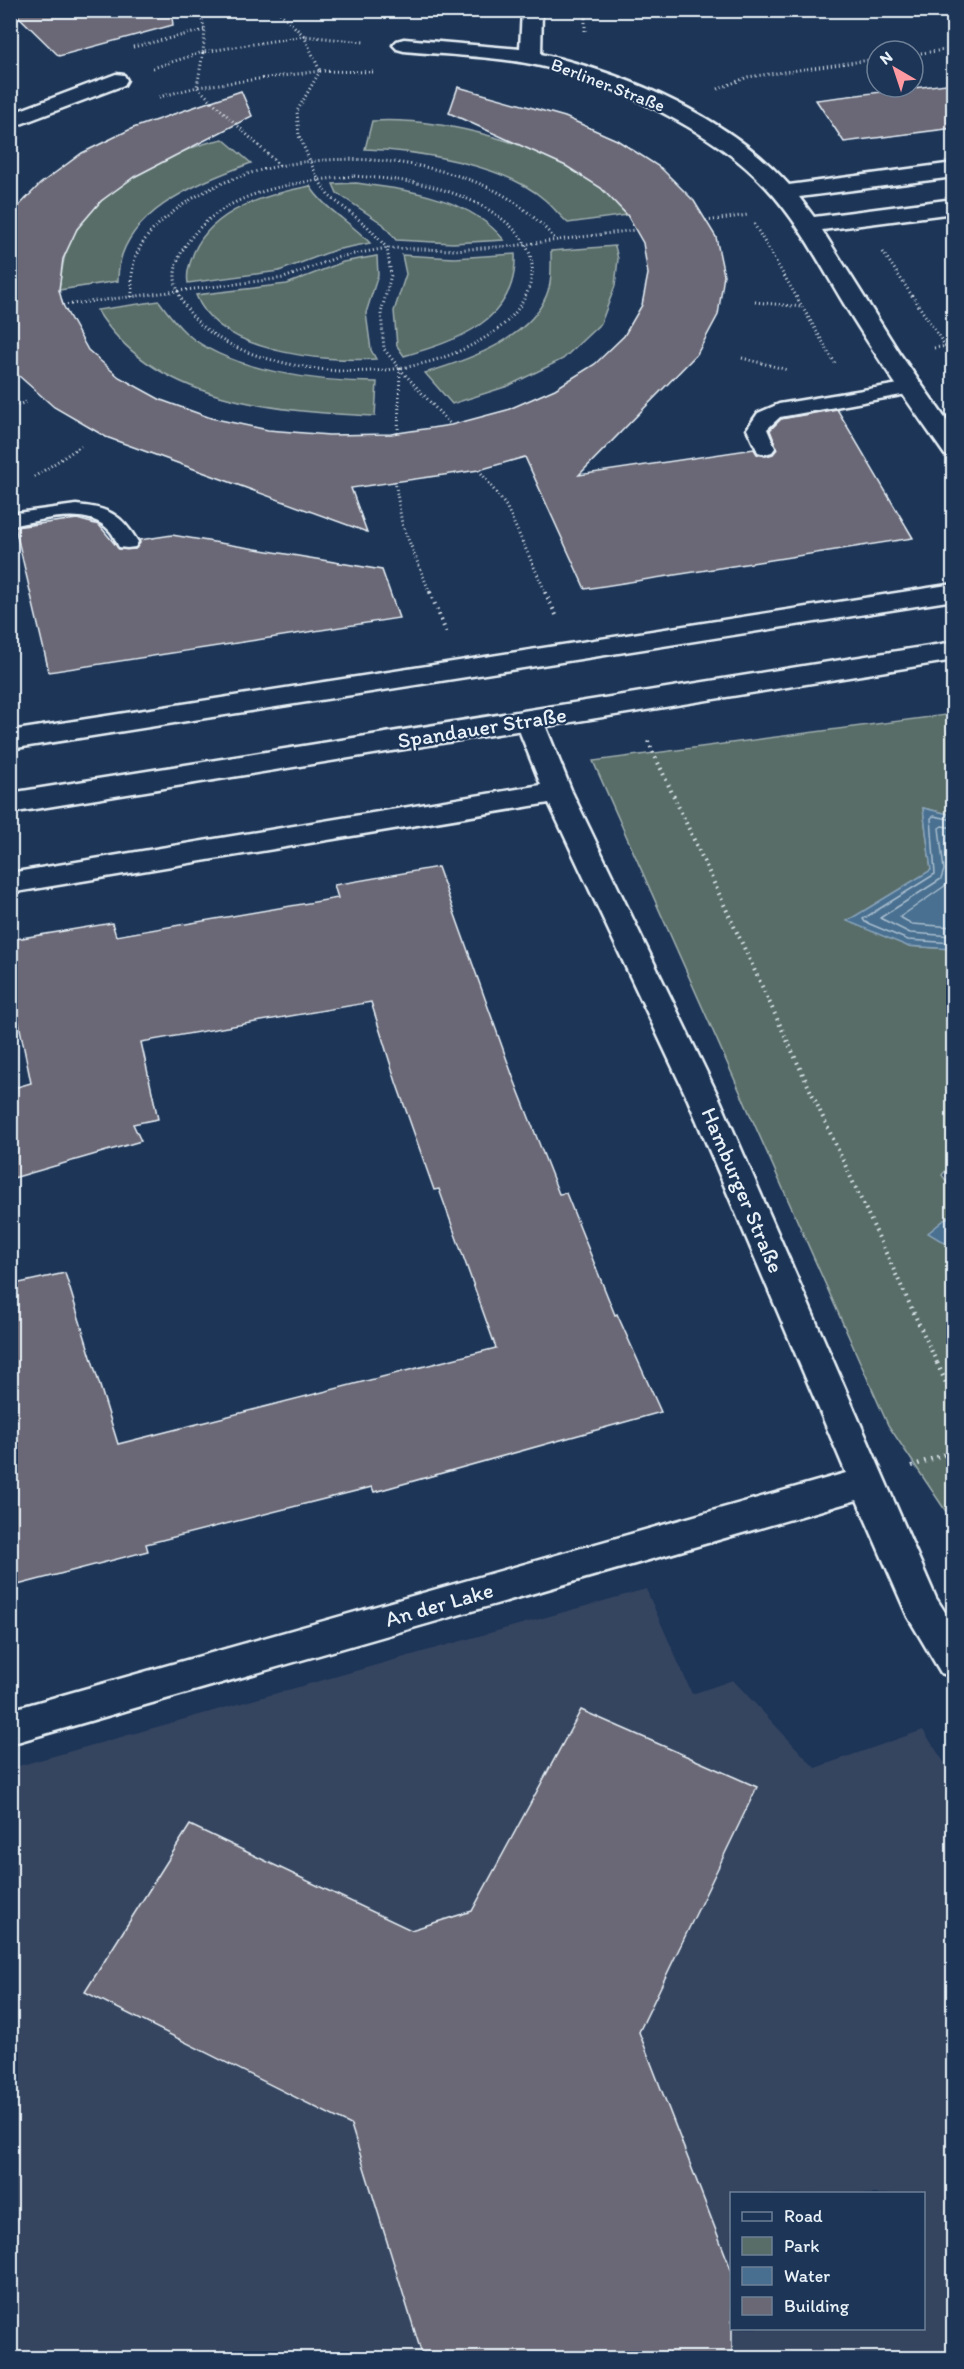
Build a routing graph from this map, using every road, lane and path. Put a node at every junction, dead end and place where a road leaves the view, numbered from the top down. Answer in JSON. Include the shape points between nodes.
{"nodes":[{"id":1,"x":199,"y":10,"type":"edge"},
{"id":2,"x":277,"y":10,"type":"edge"},
{"id":3,"x":532,"y":10,"type":"edge"},
{"id":4,"x":205,"y":30,"type":"junction"},
{"id":5,"x":304,"y":36,"type":"junction"},
{"id":6,"x":404,"y":45,"type":"joint"},
{"id":7,"x":129,"y":48,"type":"dead end"},
{"id":8,"x":954,"y":49,"type":"edge"},
{"id":9,"x":203,"y":52,"type":"junction"},
{"id":10,"x":925,"y":53,"type":"edge"},
{"id":11,"x":530,"y":57,"type":"junction"},
{"id":12,"x":865,"y":61,"type":"edge"},
{"id":13,"x":320,"y":71,"type":"junction"},
{"id":14,"x":379,"y":72,"type":"dead end"},
{"id":15,"x":116,"y":80,"type":"joint"},
{"id":16,"x":197,"y":87,"type":"junction"},
{"id":17,"x":159,"y":97,"type":"dead end"},
{"id":18,"x":675,"y":111,"type":"junction"},
{"id":19,"x":12,"y":120,"type":"edge"},
{"id":20,"x":310,"y":162,"type":"junction"},
{"id":21,"x":280,"y":166,"type":"junction"},
{"id":22,"x":954,"y":170,"type":"edge"},
{"id":23,"x":318,"y":179,"type":"junction"},
{"id":24,"x":784,"y":192,"type":"junction"},
{"id":25,"x":954,"y":206,"type":"edge"},
{"id":26,"x":741,"y":207,"type":"dead end"},
{"id":27,"x":862,"y":218,"type":"junction"},
{"id":28,"x":807,"y":225,"type":"junction"},
{"id":29,"x":635,"y":230,"type":"dead end"},
{"id":30,"x":555,"y":239,"type":"junction"},
{"id":31,"x":526,"y":243,"type":"junction"},
{"id":32,"x":387,"y":248,"type":"junction"},
{"id":33,"x":178,"y":291,"type":"junction"},
{"id":34,"x":132,"y":297,"type":"junction"},
{"id":35,"x":754,"y":302,"type":"dead end"},
{"id":36,"x":63,"y":305,"type":"dead end"},
{"id":37,"x":803,"y":307,"type":"junction"},
{"id":38,"x":742,"y":358,"type":"dead end"},
{"id":39,"x":954,"y":359,"type":"edge"},
{"id":40,"x":836,"y":365,"type":"dead end"},
{"id":41,"x":400,"y":369,"type":"junction"},
{"id":42,"x":794,"y":371,"type":"dead end"},
{"id":43,"x":911,"y":388,"type":"junction"},
{"id":44,"x":26,"y":402,"type":"dead end"},
{"id":45,"x":10,"y":408,"type":"edge"},
{"id":46,"x":451,"y":425,"type":"dead end"},
{"id":47,"x":398,"y":433,"type":"dead end"},
{"id":48,"x":81,"y":446,"type":"dead end"},
{"id":49,"x":765,"y":448,"type":"dead end"},
{"id":50,"x":954,"y":450,"type":"edge"},
{"id":51,"x":479,"y":470,"type":"dead end"},
{"id":52,"x":28,"y":481,"type":"dead end"},
{"id":53,"x":395,"y":481,"type":"dead end"},
{"id":54,"x":10,"y":520,"type":"edge"},
{"id":55,"x":127,"y":542,"type":"dead end"},
{"id":56,"x":954,"y":592,"type":"edge"},
{"id":57,"x":559,"y":621,"type":"dead end"},
{"id":58,"x":448,"y":638,"type":"dead end"},
{"id":59,"x":954,"y":651,"type":"edge"},
{"id":60,"x":529,"y":720,"type":"junction"},
{"id":61,"x":10,"y":740,"type":"edge"},
{"id":62,"x":648,"y":741,"type":"dead end"},
{"id":63,"x":558,"y":792,"type":"junction"},
{"id":64,"x":10,"y":804,"type":"edge"},
{"id":65,"x":10,"y":883,"type":"edge"},
{"id":66,"x":954,"y":1400,"type":"edge"},
{"id":67,"x":868,"y":1482,"type":"junction"},
{"id":68,"x":954,"y":1661,"type":"edge"},
{"id":69,"x":10,"y":1727,"type":"edge"}],
"edges":[{"from":1,"to":4,"type":"path"},
{"from":2,"to":5,"type":"path"},
{"from":3,"to":11,"type":"street"},
{"from":4,"to":7,"type":"path"},
{"from":4,"to":9,"type":"path"},
{"from":5,"to":6,"type":"path"},
{"from":5,"to":9,"type":"path"},
{"from":5,"to":13,"type":"path"},
{"from":6,"to":11,"type":"street","name":"Berliner Straße"},
{"from":8,"to":10,"type":"path"},
{"from":9,"to":15,"type":"path"},
{"from":9,"to":16,"type":"path"},
{"from":11,"to":18,"type":"street","name":"Berliner Straße","via":[[580,71]]},
{"from":12,"to":18,"type":"path","via":[[748,77]]},
{"from":13,"to":14,"type":"path"},
{"from":13,"to":16,"type":"path"},
{"from":13,"to":20,"type":"path","via":[[297,111],[299,136]]},
{"from":15,"to":19,"type":"street"},
{"from":16,"to":17,"type":"path"},
{"from":16,"to":21,"type":"path"},
{"from":18,"to":24,"type":"street","name":"Berliner Straße","via":[[748,157]]},
{"from":20,"to":21,"type":"path"},
{"from":20,"to":23,"type":"path"},
{"from":20,"to":30,"type":"path","via":[[410,165],[472,180],[525,206]]},
{"from":21,"to":34,"type":"path","via":[[209,190],[152,229],[132,271]]},
{"from":22,"to":24,"type":"street"},
{"from":23,"to":31,"type":"path","via":[[384,178],[451,191],[482,205],[513,226]]},
{"from":23,"to":32,"type":"path","via":[[328,195],[367,226]]},
{"from":23,"to":33,"type":"path","via":[[246,197],[212,215],[189,237],[178,257],[173,276]]},
{"from":24,"to":28,"type":"street","name":"Berliner Straße"},
{"from":25,"to":27,"type":"street"},
{"from":26,"to":37,"type":"path"},
{"from":27,"to":28,"type":"street"},
{"from":27,"to":39,"type":"path"},
{"from":28,"to":43,"type":"street","name":"Berliner Straße"},
{"from":29,"to":30,"type":"path"},
{"from":30,"to":31,"type":"path"},
{"from":31,"to":32,"type":"path","via":[[454,250]]},
{"from":31,"to":41,"type":"path","via":[[534,266],[531,286],[518,309],[498,331],[462,350]]},
{"from":32,"to":33,"type":"path","via":[[338,256],[284,278]]},
{"from":32,"to":41,"type":"path","via":[[391,275],[381,313],[384,349]]},
{"from":33,"to":34,"type":"path"},
{"from":33,"to":41,"type":"path","via":[[187,310],[205,330],[234,348],[316,368]]},
{"from":34,"to":36,"type":"path"},
{"from":35,"to":37,"type":"path"},
{"from":37,"to":40,"type":"path"},
{"from":38,"to":42,"type":"path"},
{"from":41,"to":46,"type":"path"},
{"from":41,"to":47,"type":"path"},
{"from":43,"to":49,"type":"lane","via":[[773,412],[765,416],[757,429]]},
{"from":43,"to":50,"type":"street","name":"Berliner Straße"},
{"from":44,"to":45,"type":"path"},
{"from":48,"to":52,"type":"path"},
{"from":51,"to":57,"type":"path","via":[[506,507]]},
{"from":53,"to":58,"type":"path","via":[[402,524]]},
{"from":54,"to":55,"type":"lane","via":[[71,511],[94,513],[113,520],[123,530]]},
{"from":56,"to":61,"type":"street"},
{"from":59,"to":60,"type":"street","name":"Spandauer Straße"},
{"from":60,"to":63,"type":"street","name":"Hamburger Straße"},
{"from":60,"to":64,"type":"street","name":"Spandauer Straße"},
{"from":62,"to":66,"type":"path"},
{"from":63,"to":65,"type":"street"},
{"from":63,"to":67,"type":"street","name":"Hamburger Straße","via":[[704,1100]]},
{"from":67,"to":68,"type":"street","name":"Hamburger Straße","via":[[921,1606]]},
{"from":67,"to":69,"type":"street","name":"An der Lake"}]}
